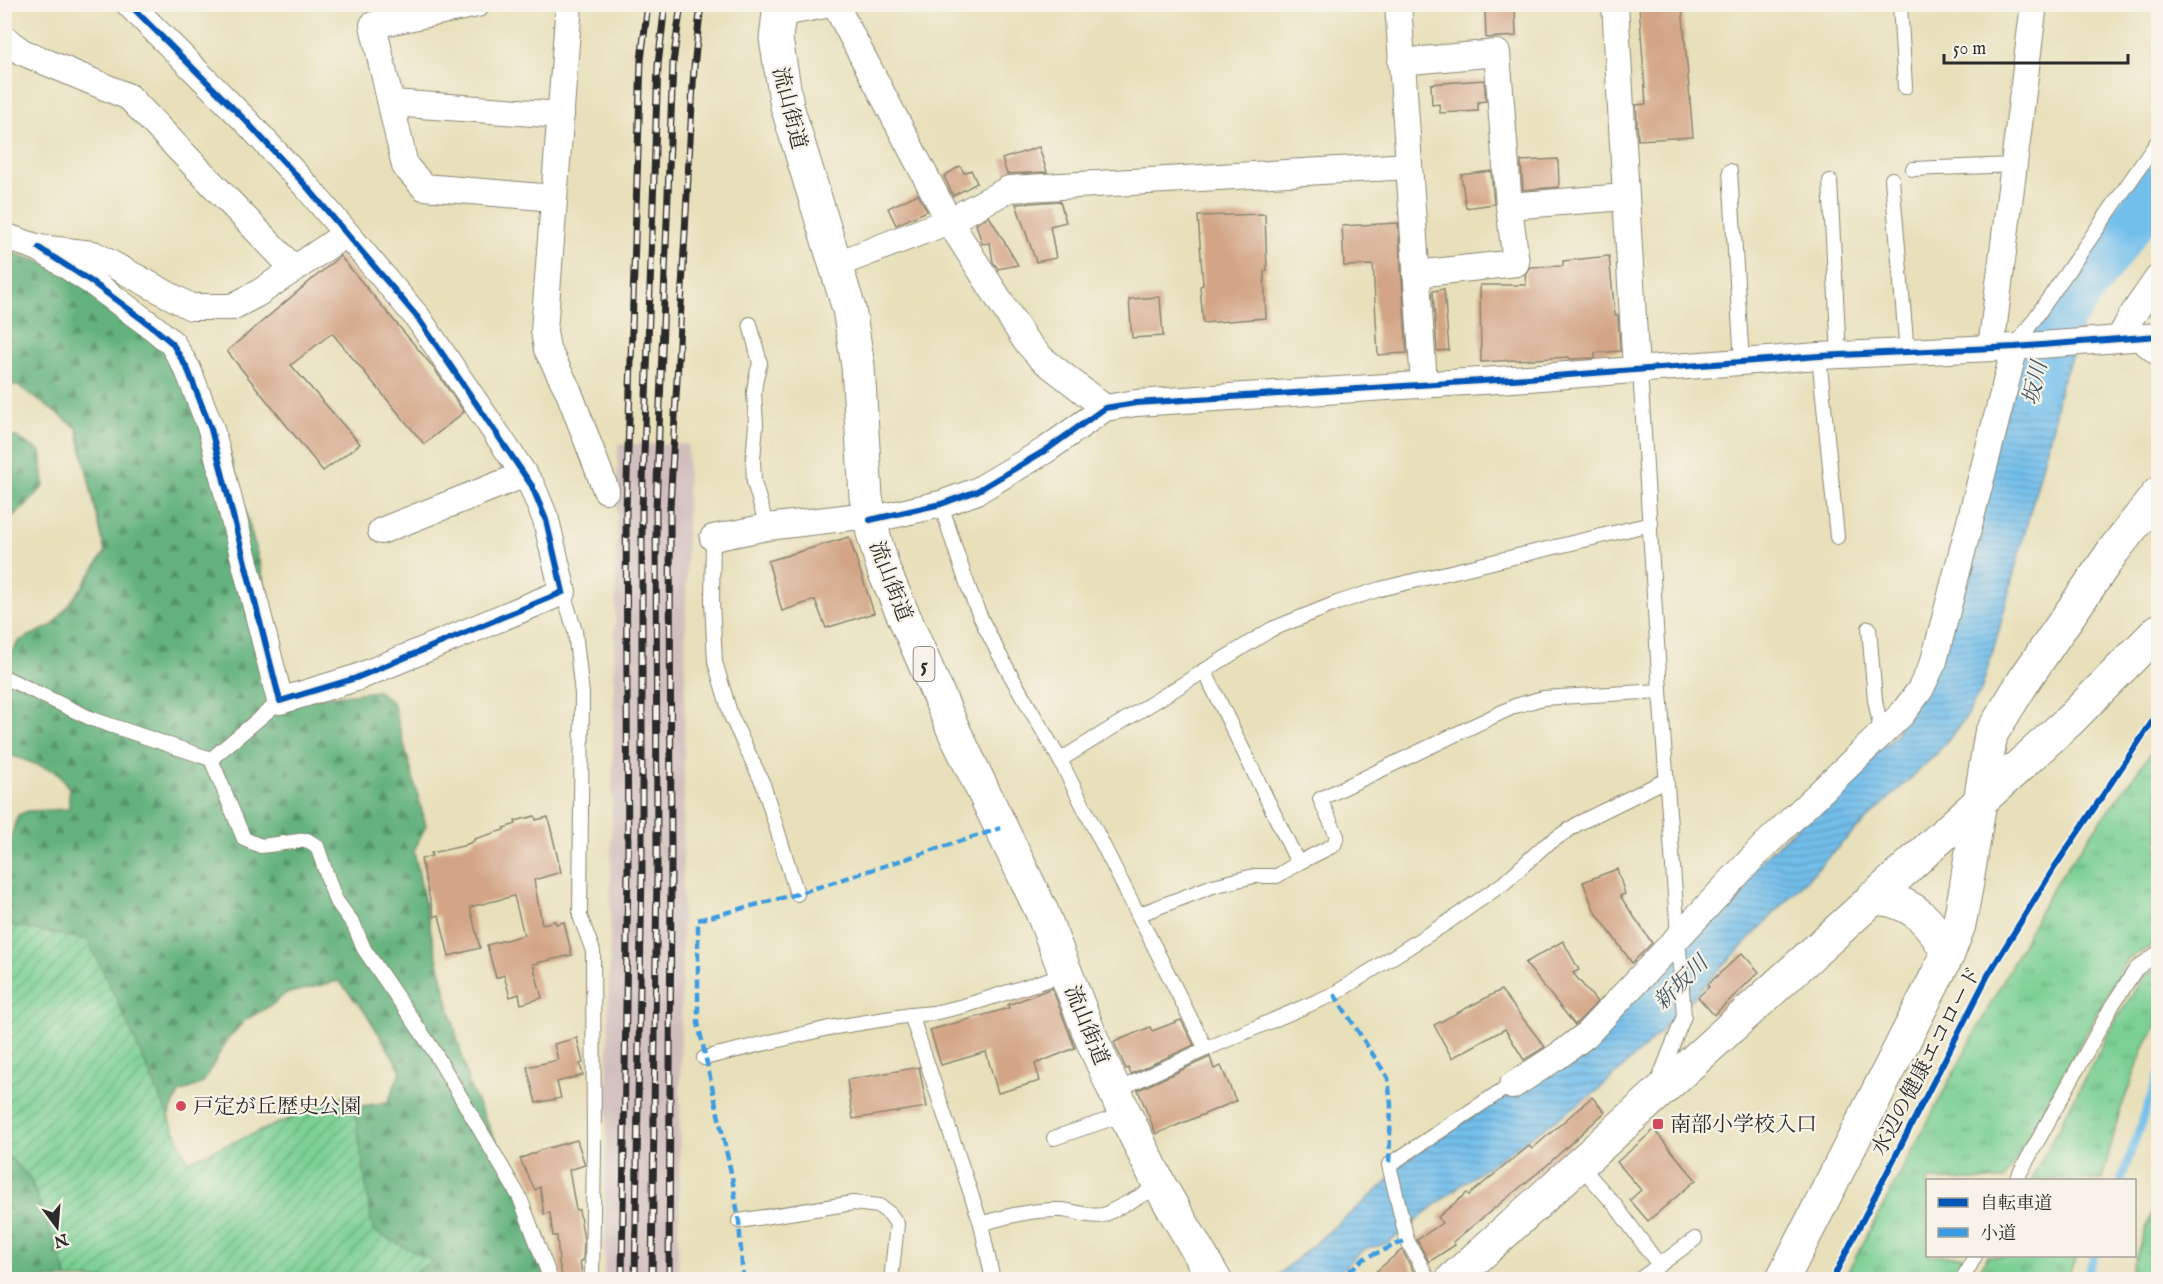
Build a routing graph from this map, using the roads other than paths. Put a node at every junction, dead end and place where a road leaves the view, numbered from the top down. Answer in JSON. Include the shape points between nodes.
{"nodes":[{"id":1,"x":129,"y":4,"type":"edge"},
{"id":2,"x":477,"y":4,"type":"edge"},
{"id":3,"x":569,"y":4,"type":"edge"},
{"id":4,"x":833,"y":4,"type":"edge"},
{"id":5,"x":1398,"y":4,"type":"edge"},
{"id":6,"x":1615,"y":4,"type":"edge"},
{"id":7,"x":1900,"y":4,"type":"edge"},
{"id":8,"x":2034,"y":4,"type":"edge"},
{"id":9,"x":778,"y":9,"type":"edge"},
{"id":10,"x":6,"y":45,"type":"edge"},
{"id":11,"x":1401,"y":62,"type":"junction"},
{"id":12,"x":1905,"y":87,"type":"dead end"},
{"id":13,"x":392,"y":103,"type":"junction"},
{"id":14,"x":561,"y":115,"type":"junction"},
{"id":15,"x":2158,"y":141,"type":"edge"},
{"id":16,"x":2014,"y":165,"type":"junction"},
{"id":17,"x":1409,"y":166,"type":"junction"},
{"id":18,"x":1913,"y":169,"type":"dead end"},
{"id":19,"x":1730,"y":171,"type":"dead end"},
{"id":20,"x":1892,"y":179,"type":"dead end"},
{"id":21,"x":1830,"y":181,"type":"dead end"},
{"id":22,"x":1625,"y":197,"type":"junction"},
{"id":23,"x":554,"y":198,"type":"junction"},
{"id":24,"x":1509,"y":206,"type":"junction"},
{"id":25,"x":949,"y":221,"type":"junction"},
{"id":26,"x":346,"y":234,"type":"junction"},
{"id":27,"x":4,"y":236,"type":"edge"},
{"id":28,"x":39,"y":248,"type":"junction"},
{"id":29,"x":836,"y":265,"type":"junction"},
{"id":30,"x":293,"y":268,"type":"junction"},
{"id":31,"x":1416,"y":274,"type":"junction"},
{"id":32,"x":2158,"y":279,"type":"edge"},
{"id":33,"x":750,"y":324,"type":"dead end"},
{"id":34,"x":2158,"y":336,"type":"edge"},
{"id":35,"x":2116,"y":338,"type":"junction"},
{"id":36,"x":2003,"y":347,"type":"junction"},
{"id":37,"x":1907,"y":352,"type":"junction"},
{"id":38,"x":1829,"y":356,"type":"junction"},
{"id":39,"x":2158,"y":360,"type":"edge"},
{"id":40,"x":1743,"y":362,"type":"junction"},
{"id":41,"x":1638,"y":370,"type":"junction"},
{"id":42,"x":1424,"y":384,"type":"junction"},
{"id":43,"x":1105,"y":408,"type":"junction"},
{"id":44,"x":523,"y":475,"type":"junction"},
{"id":45,"x":606,"y":490,"type":"dead end"},
{"id":46,"x":2158,"y":494,"type":"edge"},
{"id":47,"x":941,"y":504,"type":"junction"},
{"id":48,"x":869,"y":518,"type":"junction"},
{"id":49,"x":1651,"y":524,"type":"junction"},
{"id":50,"x":767,"y":527,"type":"junction"},
{"id":51,"x":381,"y":531,"type":"dead end"},
{"id":52,"x":1837,"y":537,"type":"dead end"},
{"id":53,"x":713,"y":538,"type":"joint"},
{"id":54,"x":563,"y":592,"type":"junction"},
{"id":55,"x":1869,"y":628,"type":"dead end"},
{"id":56,"x":2158,"y":631,"type":"edge"},
{"id":57,"x":1204,"y":670,"type":"junction"},
{"id":58,"x":4,"y":677,"type":"edge"},
{"id":59,"x":1660,"y":691,"type":"junction"},
{"id":60,"x":280,"y":701,"type":"junction"},
{"id":61,"x":1882,"y":735,"type":"junction"},
{"id":62,"x":211,"y":759,"type":"junction"},
{"id":63,"x":1060,"y":760,"type":"junction"},
{"id":64,"x":1666,"y":780,"type":"junction"},
{"id":65,"x":1979,"y":803,"type":"junction"},
{"id":66,"x":1298,"y":863,"type":"junction"},
{"id":67,"x":797,"y":894,"type":"dead end"},
{"id":68,"x":1872,"y":898,"type":"junction"},
{"id":69,"x":1140,"y":914,"type":"junction"},
{"id":70,"x":1678,"y":936,"type":"junction"},
{"id":71,"x":2158,"y":953,"type":"edge"},
{"id":72,"x":1948,"y":954,"type":"junction"},
{"id":73,"x":1066,"y":974,"type":"junction"},
{"id":74,"x":911,"y":1015,"type":"junction"},
{"id":75,"x":1206,"y":1049,"type":"junction"},
{"id":76,"x":704,"y":1058,"type":"dead end"},
{"id":77,"x":1512,"y":1086,"type":"joint"},
{"id":78,"x":1652,"y":1097,"type":"junction"},
{"id":79,"x":1120,"y":1102,"type":"junction"},
{"id":80,"x":1054,"y":1138,"type":"dead end"},
{"id":81,"x":1578,"y":1163,"type":"junction"},
{"id":82,"x":2017,"y":1179,"type":"edge"},
{"id":83,"x":1160,"y":1186,"type":"junction"},
{"id":84,"x":739,"y":1221,"type":"dead end"},
{"id":85,"x":981,"y":1224,"type":"junction"},
{"id":86,"x":1695,"y":1239,"type":"dead end"},
{"id":87,"x":1974,"y":1257,"type":"edge"},
{"id":88,"x":1659,"y":1264,"type":"junction"},
{"id":89,"x":551,"y":1280,"type":"edge"},
{"id":90,"x":592,"y":1280,"type":"edge"},
{"id":91,"x":891,"y":1280,"type":"edge"},
{"id":92,"x":993,"y":1280,"type":"edge"},
{"id":93,"x":1215,"y":1280,"type":"edge"},
{"id":94,"x":1430,"y":1280,"type":"edge"},
{"id":95,"x":1452,"y":1280,"type":"edge"},
{"id":96,"x":1639,"y":1280,"type":"edge"},
{"id":97,"x":1782,"y":1280,"type":"edge"},
{"id":98,"x":1962,"y":1280,"type":"edge"}],
"edges":[{"from":1,"to":26,"type":"street","via":[[248,122]]},
{"from":2,"to":13,"type":"street","via":[[374,25]]},
{"from":3,"to":14,"type":"street"},
{"from":4,"to":9,"type":"street"},
{"from":4,"to":25,"type":"street"},
{"from":5,"to":11,"type":"street"},
{"from":6,"to":22,"type":"street"},
{"from":7,"to":12,"type":"lane"},
{"from":8,"to":16,"type":"street"},
{"from":9,"to":29,"type":"street","name":"流山街道","number":"5","via":[[776,39],[787,106]]},
{"from":10,"to":30,"type":"street","via":[[129,97]]},
{"from":11,"to":17,"type":"street"},
{"from":11,"to":24,"type":"street","via":[[1497,53]]},
{"from":13,"to":14,"type":"street"},
{"from":13,"to":23,"type":"street","via":[[405,166],[424,187]]},
{"from":14,"to":23,"type":"street"},
{"from":15,"to":36,"type":"lane"},
{"from":16,"to":18,"type":"lane"},
{"from":16,"to":36,"type":"street"},
{"from":17,"to":25,"type":"street","via":[[1009,189]]},
{"from":17,"to":31,"type":"street"},
{"from":19,"to":40,"type":"lane"},
{"from":20,"to":37,"type":"lane"},
{"from":21,"to":38,"type":"lane"},
{"from":22,"to":24,"type":"street"},
{"from":22,"to":41,"type":"street"},
{"from":23,"to":45,"type":"street","via":[[543,331],[547,349],[580,404]]},
{"from":24,"to":31,"type":"street","via":[[1515,263]]},
{"from":25,"to":29,"type":"street"},
{"from":25,"to":43,"type":"street","via":[[1025,340],[1041,358]]},
{"from":26,"to":30,"type":"street"},
{"from":26,"to":44,"type":"street","via":[[418,318]]},
{"from":27,"to":28,"type":"street"},
{"from":28,"to":30,"type":"street","via":[[93,254],[191,307],[232,307]]},
{"from":28,"to":60,"type":"street","via":[[154,327],[172,343],[188,370],[211,429]]},
{"from":29,"to":48,"type":"street","name":"流山街道","number":"5","via":[[855,338]]},
{"from":31,"to":42,"type":"street"},
{"from":32,"to":35,"type":"street"},
{"from":33,"to":50,"type":"lane","via":[[760,363],[754,393],[754,482]]},
{"from":34,"to":35,"type":"street"},
{"from":35,"to":36,"type":"street"},
{"from":35,"to":39,"type":"lane"},
{"from":36,"to":37,"type":"street"},
{"from":36,"to":61,"type":"street","via":[[1934,661],[1920,690]]},
{"from":37,"to":38,"type":"street"},
{"from":38,"to":40,"type":"street"},
{"from":38,"to":52,"type":"lane"},
{"from":40,"to":41,"type":"street"},
{"from":41,"to":42,"type":"street"},
{"from":41,"to":49,"type":"lane"},
{"from":42,"to":43,"type":"street"},
{"from":43,"to":47,"type":"street","via":[[1012,471],[977,491]]},
{"from":44,"to":51,"type":"street"},
{"from":44,"to":54,"type":"street","via":[[532,486],[546,520]]},
{"from":46,"to":65,"type":"street","via":[[2114,550],[1991,734]]},
{"from":47,"to":48,"type":"street"},
{"from":47,"to":63,"type":"lane","via":[[980,615]]},
{"from":48,"to":50,"type":"street"},
{"from":48,"to":73,"type":"street","name":"流山街道","number":"5","via":[[888,581],[955,733],[1042,912]]},
{"from":49,"to":57,"type":"lane","via":[[1380,589],[1337,603],[1272,629]]},
{"from":49,"to":59,"type":"lane"},
{"from":50,"to":53,"type":"street"},
{"from":53,"to":67,"type":"lane","via":[[715,662],[731,716],[763,784]]},
{"from":54,"to":60,"type":"street","via":[[356,678]]},
{"from":54,"to":90,"type":"lane","via":[[575,631],[582,694],[580,916],[593,951]]},
{"from":55,"to":61,"type":"lane"},
{"from":56,"to":65,"type":"street","via":[[2070,720]]},
{"from":57,"to":63,"type":"lane"},
{"from":57,"to":66,"type":"lane"},
{"from":58,"to":62,"type":"lane","via":[[92,719]]},
{"from":59,"to":64,"type":"lane"},
{"from":59,"to":66,"type":"lane","via":[[1544,698],[1515,706],[1320,800],[1337,836],[1334,845]]},
{"from":60,"to":62,"type":"lane"},
{"from":61,"to":70,"type":"street","via":[[1763,847]]},
{"from":62,"to":89,"type":"lane","via":[[244,839],[261,846],[307,840],[317,846],[335,899],[432,1048],[520,1198]]},
{"from":63,"to":69,"type":"lane"},
{"from":64,"to":70,"type":"lane"},
{"from":64,"to":75,"type":"lane","via":[[1579,823],[1543,847],[1504,883],[1334,994]]},
{"from":65,"to":68,"type":"street"},
{"from":65,"to":72,"type":"street","via":[[1959,925]]},
{"from":66,"to":69,"type":"lane","via":[[1277,876],[1254,876],[1213,886]]},
{"from":68,"to":72,"type":"street","via":[[1896,902],[1923,917]]},
{"from":68,"to":78,"type":"street"},
{"from":69,"to":75,"type":"lane"},
{"from":70,"to":77,"type":"street","via":[[1586,1035]]},
{"from":70,"to":78,"type":"lane","via":[[1684,1016]]},
{"from":71,"to":82,"type":"lane","via":[[2136,969],[2113,1004]]},
{"from":72,"to":97,"type":"street"},
{"from":73,"to":74,"type":"lane","via":[[964,1006]]},
{"from":73,"to":79,"type":"street","name":"流山街道","number":"5"},
{"from":74,"to":76,"type":"lane","via":[[829,1028]]},
{"from":74,"to":85,"type":"lane"},
{"from":75,"to":79,"type":"lane"},
{"from":77,"to":94,"type":"lane","via":[[1389,1165],[1407,1240]]},
{"from":78,"to":81,"type":"street"},
{"from":79,"to":80,"type":"lane"},
{"from":79,"to":83,"type":"street","name":"流山街道","number":"5"},
{"from":81,"to":88,"type":"lane"},
{"from":81,"to":95,"type":"street"},
{"from":83,"to":85,"type":"lane","via":[[1104,1215],[1094,1217],[1063,1210],[1031,1212]]},
{"from":83,"to":93,"type":"street","name":"流山街道","number":"5"},
{"from":84,"to":91,"type":"lane","via":[[836,1205],[879,1206],[897,1224]]},
{"from":85,"to":92,"type":"lane"},
{"from":86,"to":88,"type":"lane"},
{"from":87,"to":98,"type":"lane"},
{"from":88,"to":96,"type":"lane"}]}
